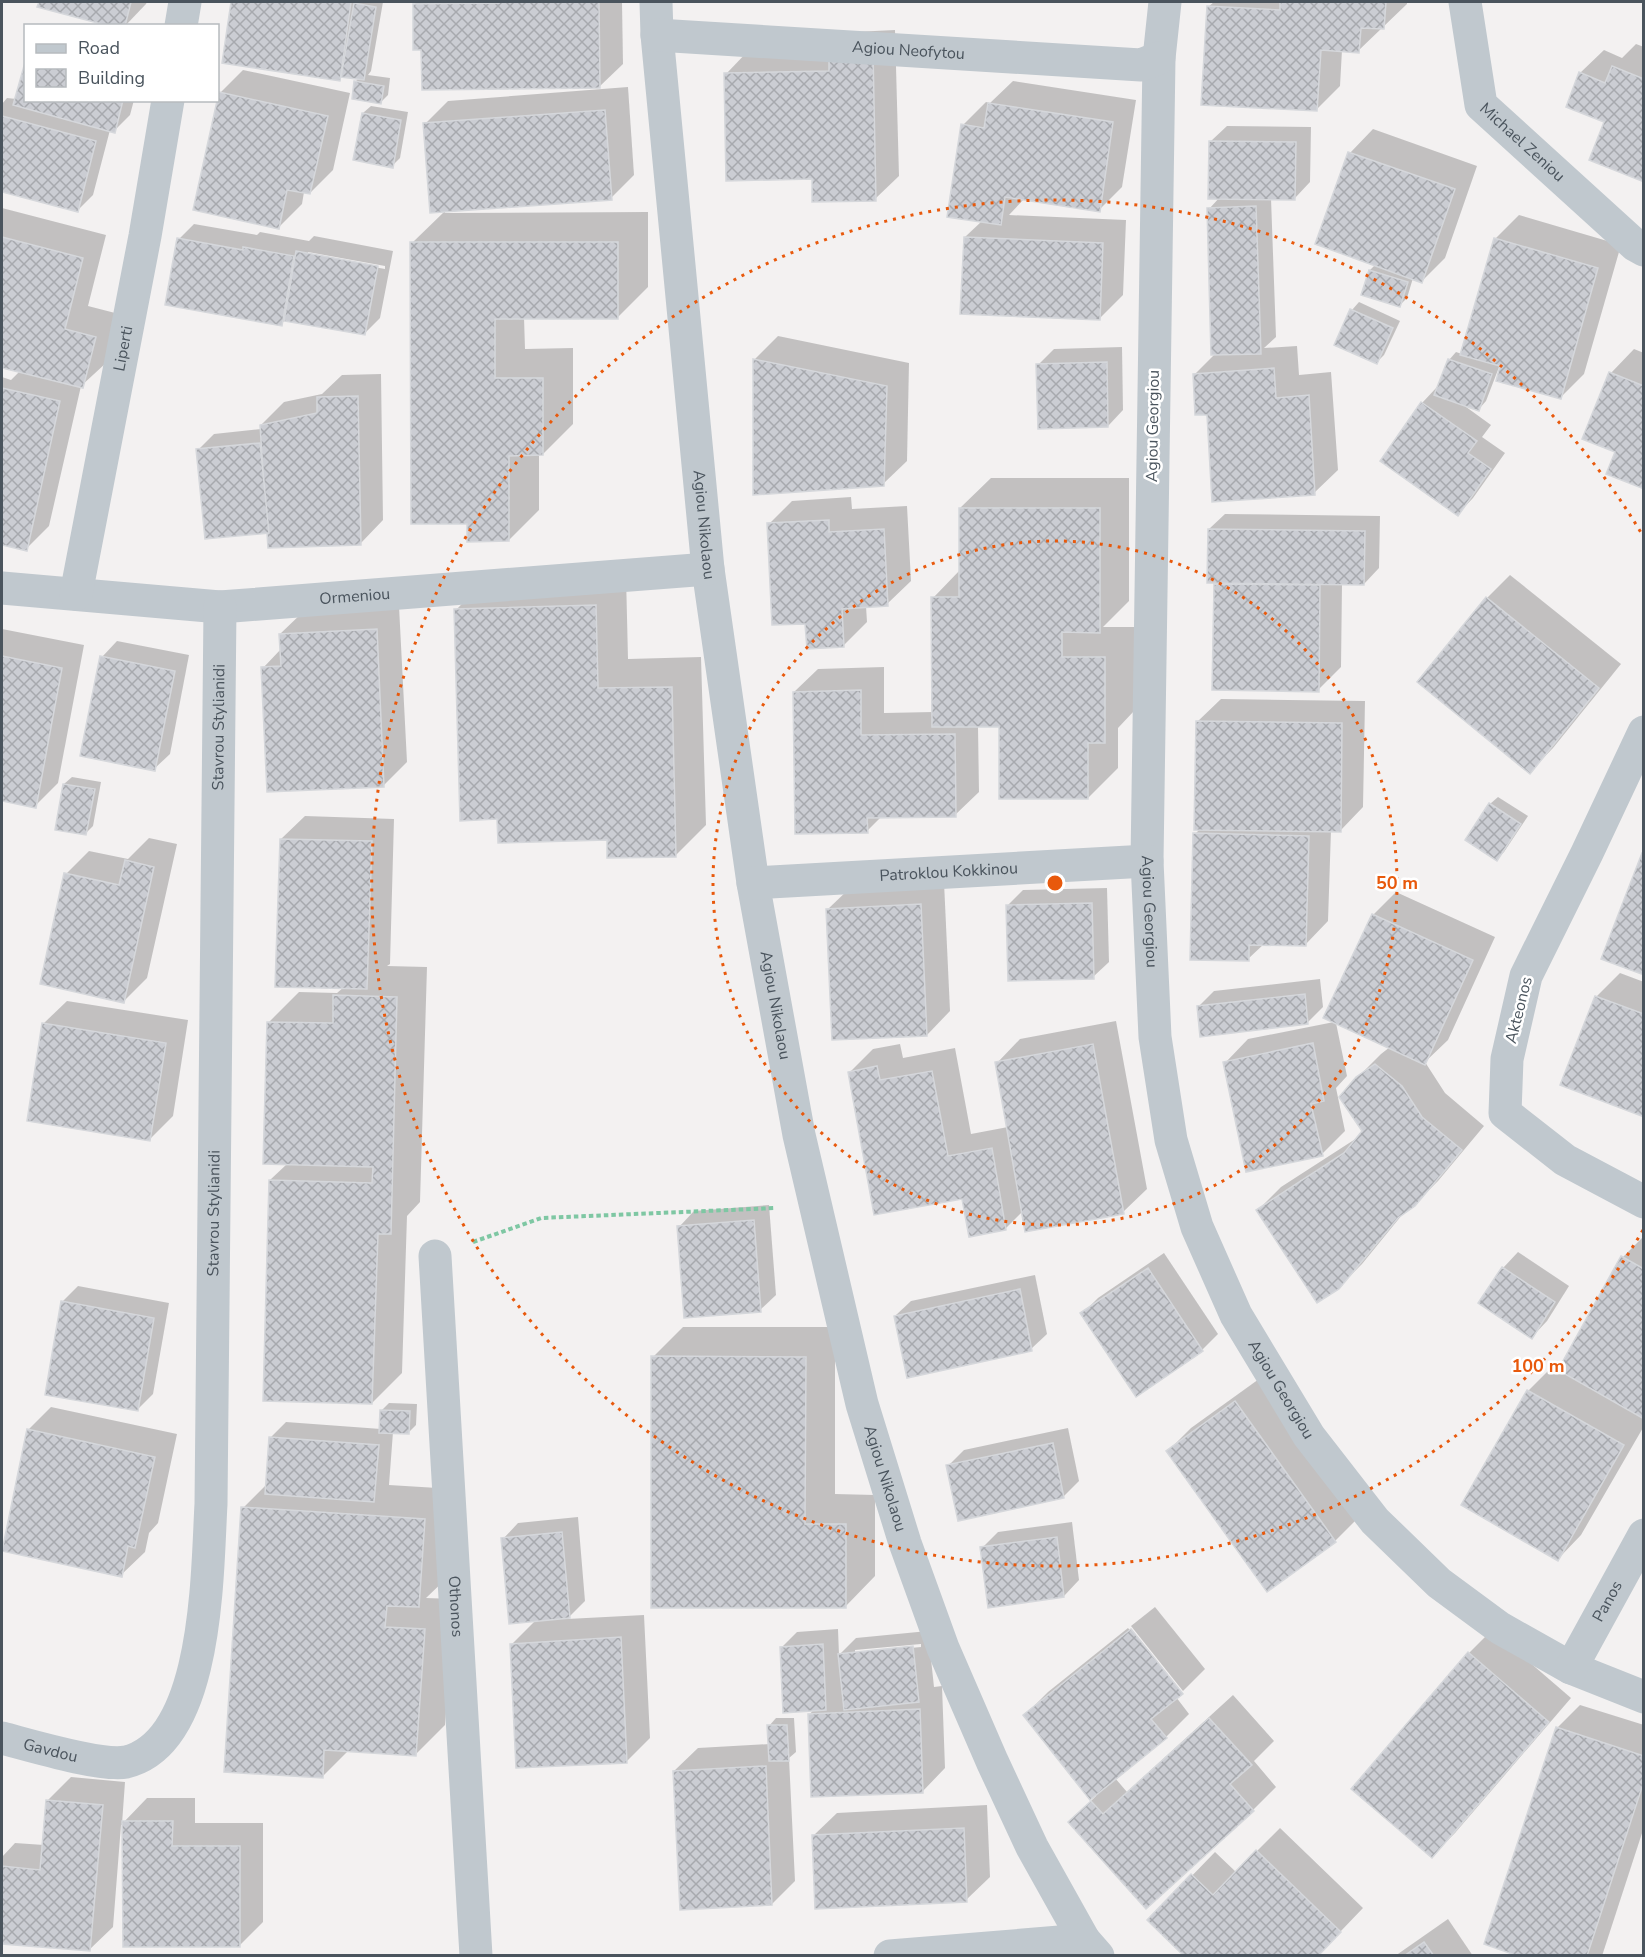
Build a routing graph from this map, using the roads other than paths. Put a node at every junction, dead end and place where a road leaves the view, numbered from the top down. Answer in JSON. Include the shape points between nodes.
{"nodes":[{"id":1,"x":185,"y":2,"type":"edge"},
{"id":2,"x":656,"y":2,"type":"edge"},
{"id":3,"x":1165,"y":2,"type":"edge"},
{"id":4,"x":1465,"y":2,"type":"edge"},
{"id":5,"x":181,"y":24,"type":"edge"},
{"id":6,"x":657,"y":35,"type":"junction"},
{"id":7,"x":1159,"y":58,"type":"junction"},
{"id":8,"x":168,"y":102,"type":"edge"},
{"id":9,"x":1644,"y":250,"type":"edge"},
{"id":10,"x":708,"y":569,"type":"junction"},
{"id":11,"x":2,"y":588,"type":"edge"},
{"id":12,"x":76,"y":594,"type":"junction"},
{"id":13,"x":220,"y":607,"type":"junction"},
{"id":14,"x":1644,"y":732,"type":"edge"},
{"id":15,"x":1147,"y":861,"type":"junction"},
{"id":16,"x":753,"y":883,"type":"junction"},
{"id":17,"x":1644,"y":1202,"type":"edge"},
{"id":18,"x":435,"y":1256,"type":"road end"},
{"id":19,"x":1644,"y":1535,"type":"edge"},
{"id":20,"x":1571,"y":1668,"type":"junction"},
{"id":21,"x":1644,"y":1697,"type":"edge"},
{"id":22,"x":2,"y":1738,"type":"edge"},
{"id":23,"x":98,"y":1761,"type":"joint"},
{"id":24,"x":1091,"y":1948,"type":"edge"},
{"id":25,"x":476,"y":1956,"type":"edge"},
{"id":26,"x":890,"y":1956,"type":"edge"}],
"edges":[{"from":1,"to":5,"type":"street"},
{"from":2,"to":6,"type":"street","name":"Agiou Nikolaou"},
{"from":3,"to":7,"type":"street","name":"Agiou Georgiou"},
{"from":4,"to":9,"type":"street","name":"Michael Zeniou","via":[[1481,105]]},
{"from":6,"to":7,"type":"street","name":"Agiou Neofytou","via":[[1141,65]]},
{"from":6,"to":10,"type":"street","name":"Agiou Nikolaou"},
{"from":7,"to":15,"type":"street","name":"Agiou Georgiou"},
{"from":8,"to":12,"type":"street","name":"Liperti"},
{"from":10,"to":13,"type":"street","name":"Ormeniou"},
{"from":10,"to":16,"type":"street","name":"Agiou Nikolaou"},
{"from":11,"to":12,"type":"street","name":"Ormeniou"},
{"from":12,"to":13,"type":"street","name":"Ormeniou"},
{"from":13,"to":23,"type":"street","name":"Stavrou Stylianidi","via":[[211,1504],[205,1597],[198,1654],[186,1698],[168,1734],[147,1753],[125,1762]]},
{"from":14,"to":17,"type":"street","name":"Akteonos","via":[[1526,976],[1507,1059],[1505,1113],[1565,1160]]},
{"from":15,"to":16,"type":"street","name":"Patroklou Kokkinou"},
{"from":15,"to":20,"type":"street","name":"Agiou Georgiou","via":[[1155,1037],[1171,1140],[1197,1227],[1236,1315],[1309,1436],[1375,1521],[1439,1583],[1500,1628]]},
{"from":16,"to":24,"type":"street","name":"Agiou Nikolaou","via":[[799,1135],[862,1404],[905,1543],[943,1648],[992,1761],[1032,1847]]},
{"from":18,"to":25,"type":"street","name":"Othonos"},
{"from":19,"to":20,"type":"street","name":"Panos"},
{"from":20,"to":21,"type":"street","name":"Agiou Georgiou"},
{"from":22,"to":23,"type":"street","name":"Gavdou"},
{"from":24,"to":26,"type":"street"}]}
